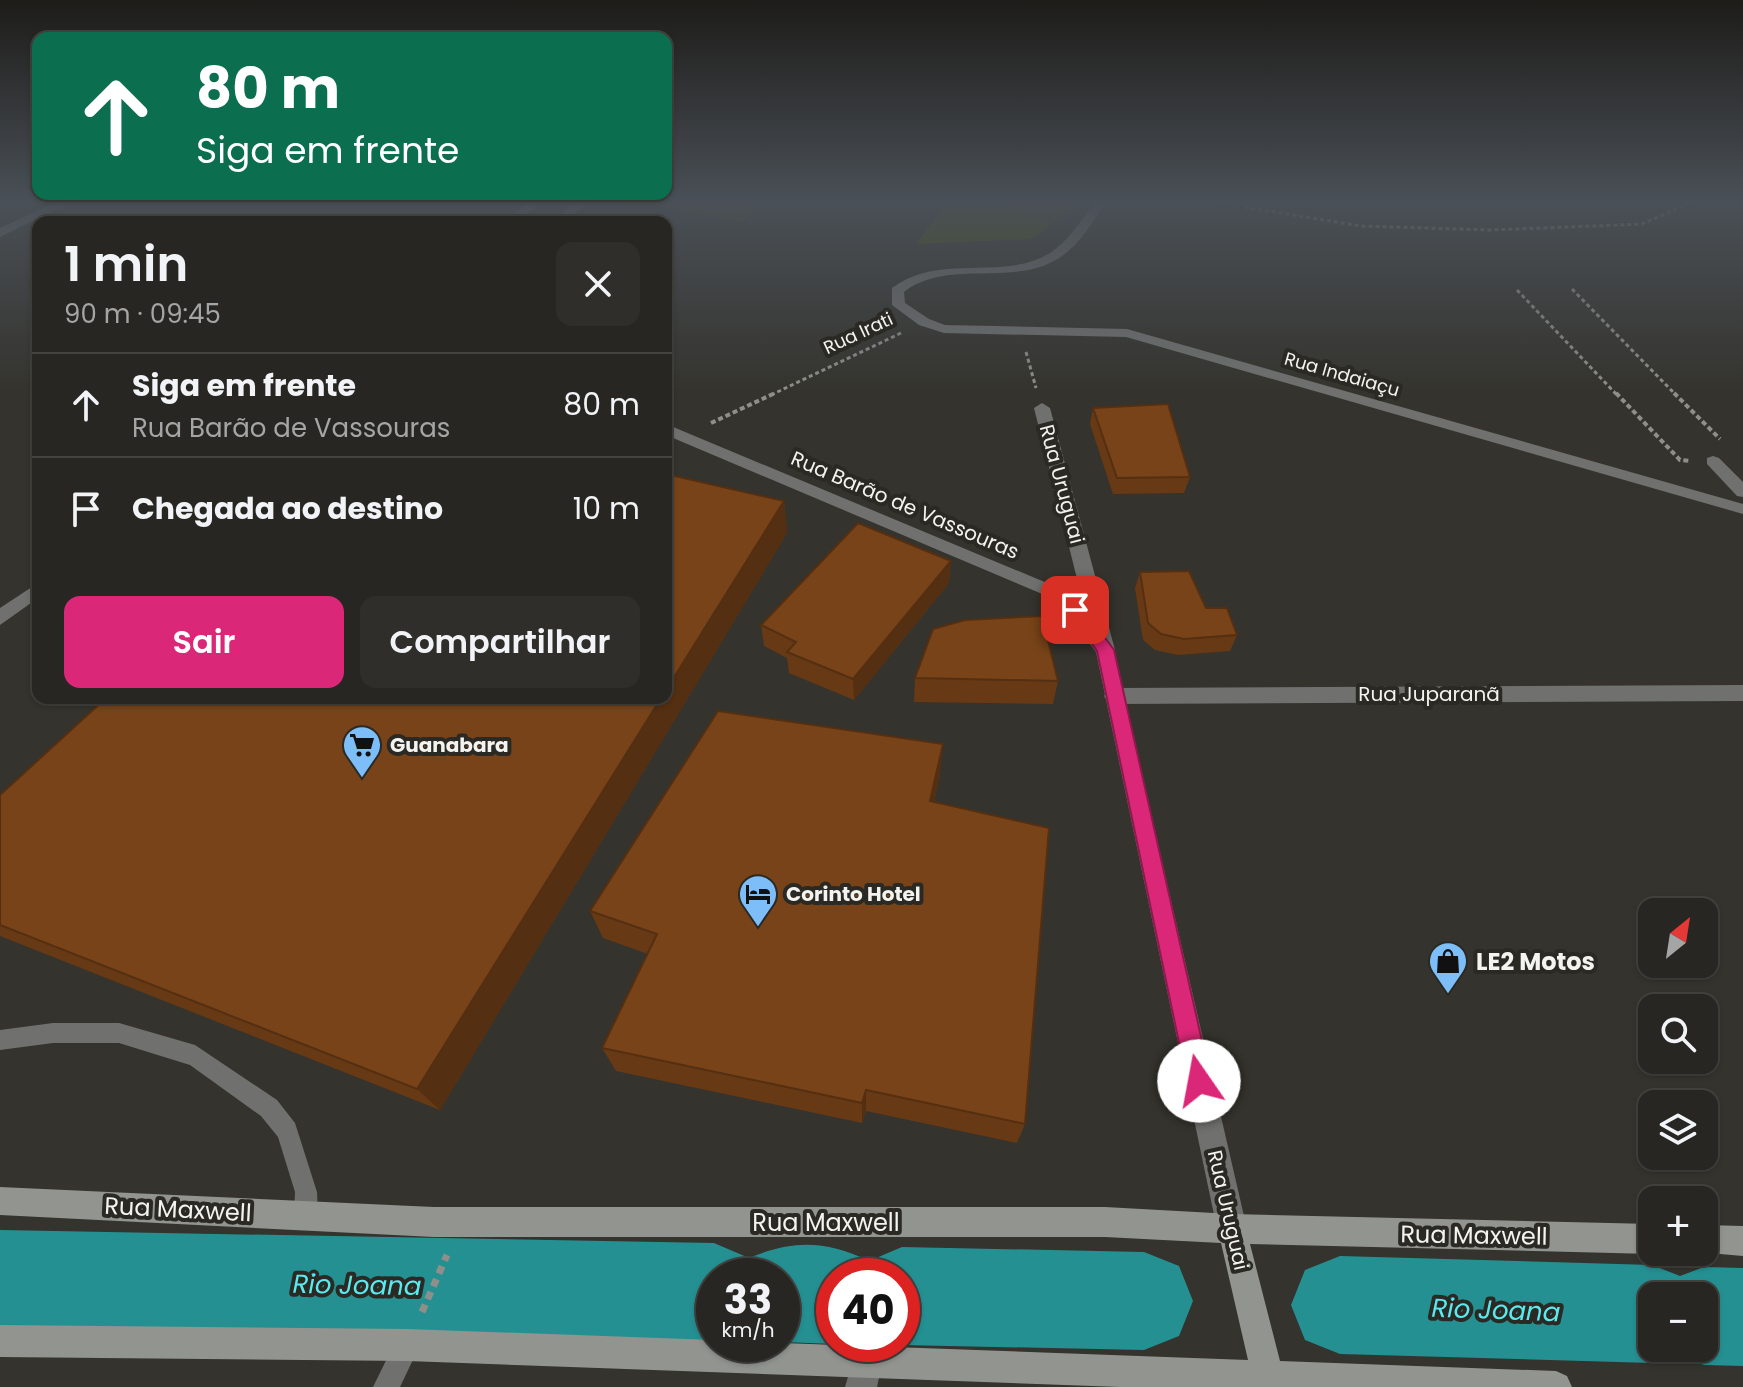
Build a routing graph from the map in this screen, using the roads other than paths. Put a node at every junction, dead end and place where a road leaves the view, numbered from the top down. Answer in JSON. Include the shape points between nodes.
{"nodes":[{"id":1,"x":1015,"y":266,"type":"edge"},
{"id":2,"x":924,"y":322,"type":"joint"},
{"id":3,"x":1042,"y":408,"type":"road end"},
{"id":4,"x":674,"y":433,"type":"edge"},
{"id":5,"x":1713,"y":461,"type":"road end"},
{"id":6,"x":1743,"y":492,"type":"edge"},
{"id":7,"x":1743,"y":509,"type":"edge"},
{"id":8,"x":32,"y":594,"type":"edge"},
{"id":9,"x":0,"y":618,"type":"edge"},
{"id":10,"x":1105,"y":650,"type":"junction"},
{"id":11,"x":1743,"y":693,"type":"edge"},
{"id":12,"x":1114,"y":696,"type":"junction"},
{"id":13,"x":0,"y":1040,"type":"edge"},
{"id":14,"x":0,"y":1201,"type":"edge"},
{"id":15,"x":306,"y":1216,"type":"junction"},
{"id":16,"x":1232,"y":1229,"type":"junction"},
{"id":17,"x":1638,"y":1239,"type":"edge"},
{"id":18,"x":1718,"y":1240,"type":"edge"},
{"id":19,"x":1743,"y":1241,"type":"edge"},
{"id":20,"x":0,"y":1341,"type":"edge"},
{"id":21,"x":407,"y":1345,"type":"junction"},
{"id":22,"x":864,"y":1376,"type":"edge"},
{"id":23,"x":1269,"y":1383,"type":"edge"},
{"id":24,"x":386,"y":1387,"type":"edge"},
{"id":25,"x":1556,"y":1387,"type":"edge"}],
"edges":[{"from":1,"to":2,"type":"street","name":"Rua Irati","via":[[906,281],[897,291],[899,305]]},
{"from":2,"to":7,"type":"street","name":"Rua Indaiaçu","via":[[944,329],[1127,333]]},
{"from":3,"to":10,"type":"street","name":"Rua Uruguai"},
{"from":4,"to":10,"type":"street","name":"Rua Barão de Vassouras","via":[[1053,592],[1075,610]]},
{"from":5,"to":6,"type":"street"},
{"from":8,"to":9,"type":"street"},
{"from":10,"to":12,"type":"street","name":"Rua Uruguai"},
{"from":11,"to":12,"type":"street","name":"Rua Juparanã"},
{"from":12,"to":16,"type":"street","name":"Rua Uruguai"},
{"from":13,"to":15,"type":"lane","via":[[119,1033],[195,1056],[269,1108],[287,1131],[306,1192]]},
{"from":14,"to":15,"type":"main road","name":"Rua Maxwell"},
{"from":15,"to":16,"type":"main road","name":"Rua Maxwell","via":[[434,1222],[1105,1222]]},
{"from":16,"to":17,"type":"main road","name":"Rua Maxwell"},
{"from":16,"to":23,"type":"main road","name":"Rua Uruguai"},
{"from":18,"to":19,"type":"main road"},
{"from":20,"to":21,"type":"main road"},
{"from":21,"to":22,"type":"main road"},
{"from":21,"to":24,"type":"lane"},
{"from":22,"to":23,"type":"main road","via":[[1078,1369]]},
{"from":23,"to":25,"type":"main road"}]}
